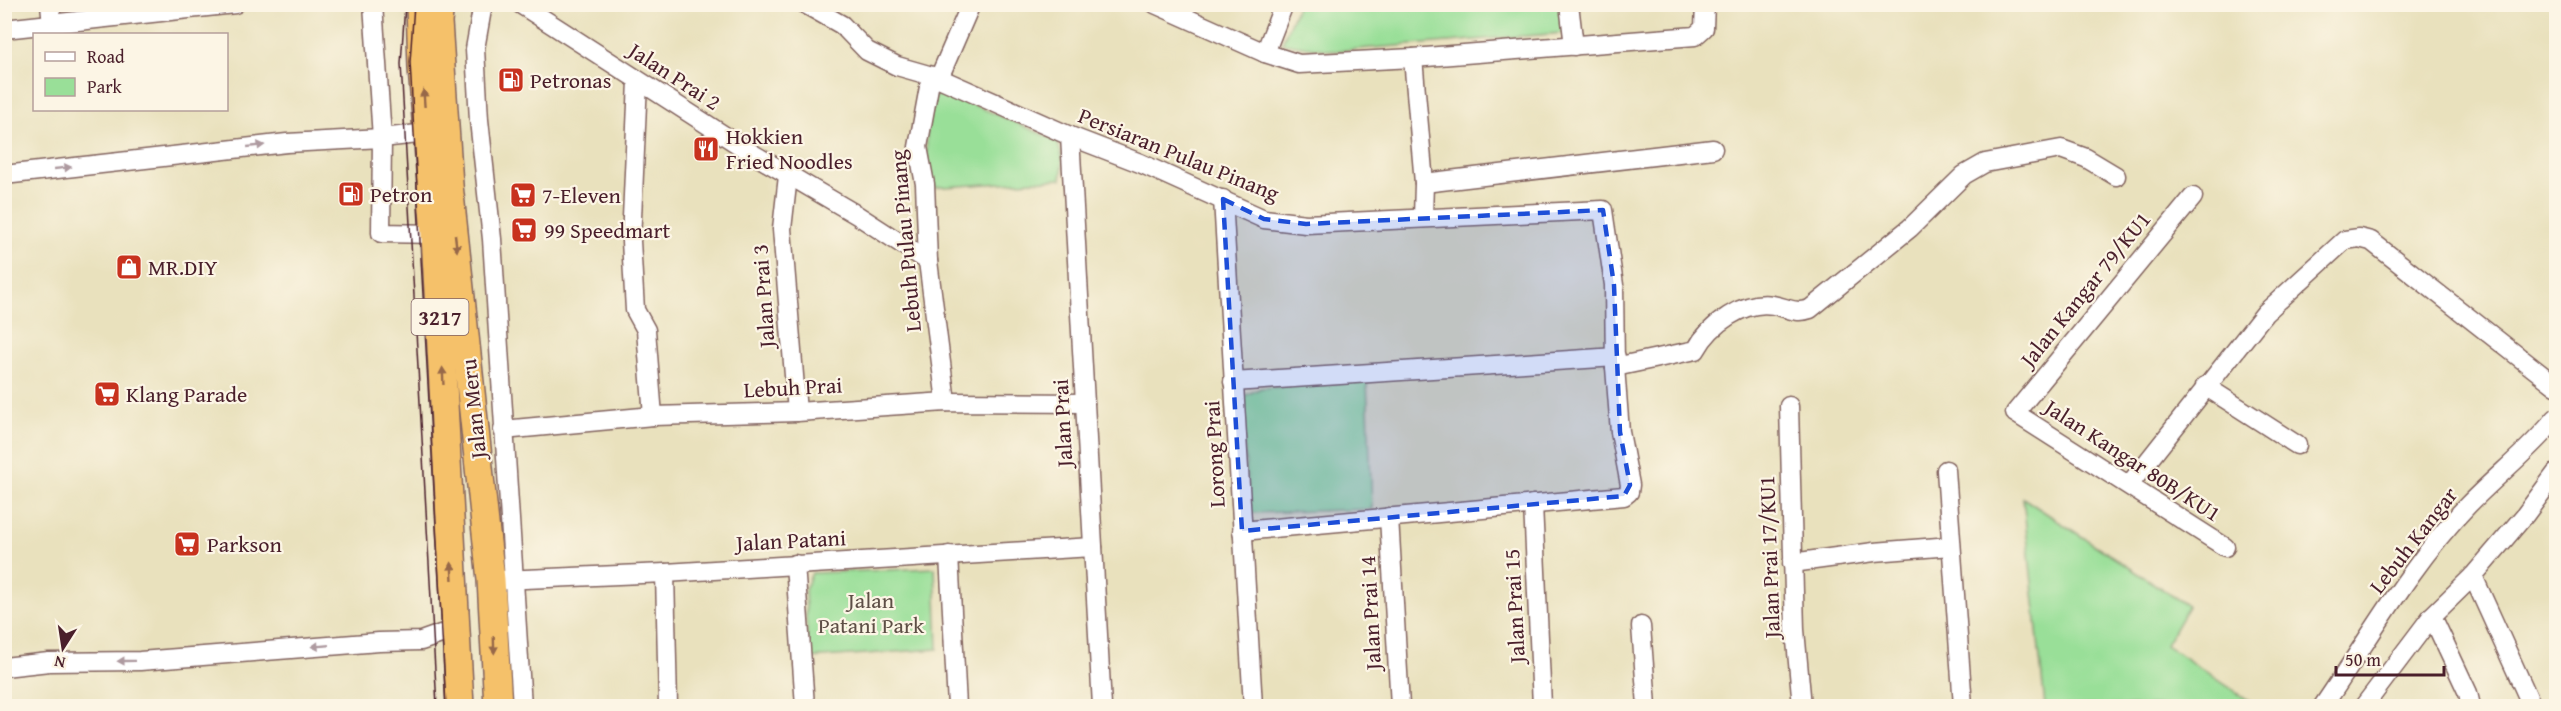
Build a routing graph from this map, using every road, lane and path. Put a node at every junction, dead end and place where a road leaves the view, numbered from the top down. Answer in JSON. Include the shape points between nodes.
{"nodes":[{"id":1,"x":50,"y":4,"type":"edge"},
{"id":2,"x":235,"y":4,"type":"edge"},
{"id":3,"x":373,"y":4,"type":"edge"},
{"id":4,"x":483,"y":4,"type":"edge"},
{"id":5,"x":520,"y":4,"type":"edge"},
{"id":6,"x":805,"y":4,"type":"edge"},
{"id":7,"x":971,"y":4,"type":"edge"},
{"id":8,"x":1155,"y":4,"type":"edge"},
{"id":9,"x":1284,"y":4,"type":"edge"},
{"id":10,"x":1569,"y":4,"type":"edge"},
{"id":11,"x":1705,"y":4,"type":"edge"},
{"id":12,"x":423,"y":5,"type":"edge"},
{"id":13,"x":52,"y":24,"type":"junction"},
{"id":14,"x":4,"y":29,"type":"edge"},
{"id":15,"x":1574,"y":46,"type":"junction"},
{"id":16,"x":1265,"y":53,"type":"junction"},
{"id":17,"x":1413,"y":58,"type":"junction"},
{"id":18,"x":935,"y":77,"type":"junction"},
{"id":19,"x":638,"y":81,"type":"junction"},
{"id":20,"x":427,"y":133,"type":"junction"},
{"id":21,"x":1070,"y":136,"type":"junction"},
{"id":22,"x":382,"y":138,"type":"junction"},
{"id":23,"x":1713,"y":149,"type":"dead end"},
{"id":24,"x":4,"y":174,"type":"edge"},
{"id":25,"x":788,"y":176,"type":"junction"},
{"id":26,"x":2116,"y":176,"type":"dead end"},
{"id":27,"x":1424,"y":183,"type":"junction"},
{"id":28,"x":2193,"y":197,"type":"dead end"},
{"id":29,"x":1222,"y":199,"type":"junction"},
{"id":30,"x":1424,"y":217,"type":"junction"},
{"id":31,"x":435,"y":234,"type":"junction"},
{"id":32,"x":928,"y":261,"type":"junction"},
{"id":33,"x":500,"y":355,"type":"junction"},
{"id":34,"x":467,"y":361,"type":"junction"},
{"id":35,"x":1616,"y":362,"type":"junction"},
{"id":36,"x":1233,"y":382,"type":"junction"},
{"id":37,"x":2205,"y":386,"type":"junction"},
{"id":38,"x":2556,"y":386,"type":"edge"},
{"id":39,"x":946,"y":402,"type":"junction"},
{"id":40,"x":1085,"y":403,"type":"junction"},
{"id":41,"x":1789,"y":406,"type":"dead end"},
{"id":42,"x":796,"y":412,"type":"junction"},
{"id":43,"x":2015,"y":412,"type":"joint"},
{"id":44,"x":653,"y":416,"type":"junction"},
{"id":45,"x":2556,"y":418,"type":"edge"},
{"id":46,"x":474,"y":419,"type":"junction"},
{"id":47,"x":503,"y":430,"type":"junction"},
{"id":48,"x":2297,"y":445,"type":"dead end"},
{"id":49,"x":1946,"y":470,"type":"dead end"},
{"id":50,"x":2553,"y":484,"type":"edge"},
{"id":51,"x":2129,"y":485,"type":"junction"},
{"id":52,"x":1533,"y":504,"type":"junction"},
{"id":53,"x":1389,"y":517,"type":"junction"},
{"id":54,"x":1242,"y":531,"type":"junction"},
{"id":55,"x":1951,"y":546,"type":"junction"},
{"id":56,"x":1093,"y":547,"type":"junction"},
{"id":57,"x":2225,"y":548,"type":"dead end"},
{"id":58,"x":949,"y":555,"type":"junction"},
{"id":59,"x":1792,"y":563,"type":"junction"},
{"id":60,"x":795,"y":564,"type":"junction"},
{"id":61,"x":665,"y":573,"type":"junction"},
{"id":62,"x":2473,"y":576,"type":"junction"},
{"id":63,"x":502,"y":580,"type":"junction"},
{"id":64,"x":2432,"y":616,"type":"junction"},
{"id":65,"x":1641,"y":626,"type":"dead end"},
{"id":66,"x":455,"y":629,"type":"junction"},
{"id":67,"x":4,"y":654,"type":"edge"},
{"id":68,"x":49,"y":662,"type":"junction"},
{"id":69,"x":4,"y":667,"type":"edge"},
{"id":70,"x":460,"y":706,"type":"edge"},
{"id":71,"x":498,"y":706,"type":"edge"},
{"id":72,"x":522,"y":706,"type":"edge"},
{"id":73,"x":668,"y":706,"type":"edge"},
{"id":74,"x":805,"y":706,"type":"edge"},
{"id":75,"x":957,"y":706,"type":"edge"},
{"id":76,"x":1101,"y":706,"type":"edge"},
{"id":77,"x":1253,"y":706,"type":"edge"},
{"id":78,"x":1400,"y":706,"type":"edge"},
{"id":79,"x":1542,"y":706,"type":"edge"},
{"id":80,"x":1647,"y":706,"type":"edge"},
{"id":81,"x":1802,"y":706,"type":"edge"},
{"id":82,"x":1964,"y":706,"type":"edge"},
{"id":83,"x":2323,"y":706,"type":"edge"},
{"id":84,"x":2364,"y":706,"type":"edge"},
{"id":85,"x":2471,"y":706,"type":"edge"},
{"id":86,"x":2532,"y":706,"type":"edge"}],
"edges":[{"from":1,"to":13,"type":"street"},
{"from":2,"to":13,"type":"street"},
{"from":3,"to":22,"type":"street"},
{"from":4,"to":33,"type":"street","via":[[475,49]]},
{"from":5,"to":19,"type":"street","name":"Jalan Prai 2"},
{"from":6,"to":18,"type":"street","name":"Persiaran Pulau Pinang","via":[[842,25],[867,51],[897,66]]},
{"from":7,"to":18,"type":"street","name":"Lebuh Pulau Pinang"},
{"from":8,"to":16,"type":"street"},
{"from":9,"to":16,"type":"street"},
{"from":10,"to":15,"type":"street"},
{"from":11,"to":15,"type":"street","via":[[1704,28],[1695,36]]},
{"from":20,"to":12,"type":"highway","name":"Jalan Meru","number":"3217","one_way":true},
{"from":12,"to":34,"type":"highway","name":"Jalan Meru","number":"3217","one_way":true,"via":[[438,22]]},
{"from":13,"to":14,"type":"street"},
{"from":15,"to":17,"type":"street"},
{"from":16,"to":17,"type":"street","via":[[1299,64]]},
{"from":17,"to":27,"type":"street"},
{"from":18,"to":21,"type":"street","name":"Persiaran Pulau Pinang"},
{"from":18,"to":32,"type":"street","name":"Lebuh Pulau Pinang","via":[[918,147],[925,184]]},
{"from":19,"to":25,"type":"street","name":"Jalan Prai 2"},
{"from":19,"to":44,"type":"street","via":[[631,241],[635,310],[646,330]]},
{"from":20,"to":22,"type":"street"},
{"from":20,"to":31,"type":"highway","name":"Jalan Meru","number":"3217"},
{"from":21,"to":29,"type":"street","name":"Persiaran Pulau Pinang"},
{"from":21,"to":40,"type":"street","name":"Jalan Prai"},
{"from":24,"to":22,"type":"street","one_way":true,"via":[[287,143]]},
{"from":22,"to":31,"type":"street","via":[[381,233]]},
{"from":23,"to":27,"type":"street"},
{"from":25,"to":32,"type":"street","name":"Jalan Prai 2"},
{"from":25,"to":42,"type":"street","name":"Jalan Prai 3","via":[[782,229]]},
{"from":26,"to":35,"type":"street","via":[[2061,149],[1985,163],[1964,175],[1910,228],[1810,309],[1799,313],[1756,304],[1729,315],[1701,340],[1696,350]]},
{"from":27,"to":30,"type":"street"},
{"from":28,"to":43,"type":"street","name":"Jalan Kangar 79/KU1"},
{"from":29,"to":30,"type":"street","name":"Persiaran Pulau Pinang","via":[[1264,219],[1306,224]]},
{"from":29,"to":36,"type":"street","name":"Lorong Prai"},
{"from":30,"to":35,"type":"street","name":"Persiaran Pulau Pinang","via":[[1603,210],[1614,285]]},
{"from":66,"to":31,"type":"highway","name":"Jalan Meru","number":"3217","one_way":true},
{"from":32,"to":39,"type":"street","name":"Lebuh Pulau Pinang"},
{"from":33,"to":34,"type":"street"},
{"from":33,"to":47,"type":"street"},
{"from":34,"to":46,"type":"highway","name":"Jalan Meru","number":"3217"},
{"from":35,"to":36,"type":"street"},
{"from":35,"to":52,"type":"street","via":[[1629,492],[1624,496]]},
{"from":36,"to":54,"type":"street","name":"Lorong Prai"},
{"from":37,"to":38,"type":"street","via":[[2265,313],[2299,280],[2345,240],[2359,238],[2371,242]]},
{"from":37,"to":48,"type":"street"},
{"from":37,"to":51,"type":"street"},
{"from":39,"to":40,"type":"street","name":"Lebuh Prai"},
{"from":39,"to":42,"type":"street","name":"Lebuh Prai"},
{"from":40,"to":56,"type":"street","name":"Jalan Prai"},
{"from":41,"to":59,"type":"street","name":"Jalan Prai 17/KU1"},
{"from":42,"to":44,"type":"street","name":"Lebuh Prai"},
{"from":43,"to":51,"type":"street","name":"Jalan Kangar 80B/KU1"},
{"from":44,"to":47,"type":"street","name":"Lebuh Prai"},
{"from":45,"to":83,"type":"street","name":"Lebuh Kangar","via":[[2536,443],[2468,505],[2419,564]]},
{"from":46,"to":63,"type":"highway","name":"Jalan Meru","number":"3217"},
{"from":46,"to":66,"type":"highway","via":[[476,594],[468,621]]},
{"from":47,"to":63,"type":"street"},
{"from":49,"to":55,"type":"street"},
{"from":50,"to":62,"type":"street"},
{"from":51,"to":57,"type":"street","name":"Jalan Kangar 80B/KU1"},
{"from":52,"to":53,"type":"street"},
{"from":52,"to":79,"type":"street","name":"Jalan Prai 15"},
{"from":53,"to":54,"type":"street"},
{"from":53,"to":78,"type":"street","name":"Jalan Prai 14"},
{"from":54,"to":77,"type":"street","name":"Lorong Prai"},
{"from":55,"to":59,"type":"street"},
{"from":55,"to":82,"type":"street"},
{"from":56,"to":58,"type":"street","name":"Jalan Patani"},
{"from":56,"to":76,"type":"street","name":"Jalan Prai"},
{"from":58,"to":60,"type":"street","name":"Jalan Patani"},
{"from":58,"to":75,"type":"street"},
{"from":59,"to":81,"type":"street","name":"Jalan Prai 17/KU1"},
{"from":60,"to":61,"type":"street","name":"Jalan Patani"},
{"from":60,"to":74,"type":"street"},
{"from":61,"to":63,"type":"street","name":"Jalan Patani"},
{"from":61,"to":73,"type":"street"},
{"from":62,"to":64,"type":"street"},
{"from":62,"to":86,"type":"street"},
{"from":63,"to":71,"type":"highway","name":"Jalan Meru","number":"3217","one_way":true},
{"from":63,"to":72,"type":"street"},
{"from":64,"to":84,"type":"street"},
{"from":64,"to":85,"type":"street"},
{"from":65,"to":80,"type":"street"},
{"from":66,"to":68,"type":"street","one_way":true,"via":[[421,641],[140,660]]},
{"from":66,"to":70,"type":"highway","name":"Jalan Meru","number":"3217"},
{"from":67,"to":68,"type":"street"},
{"from":68,"to":69,"type":"street"}]}
